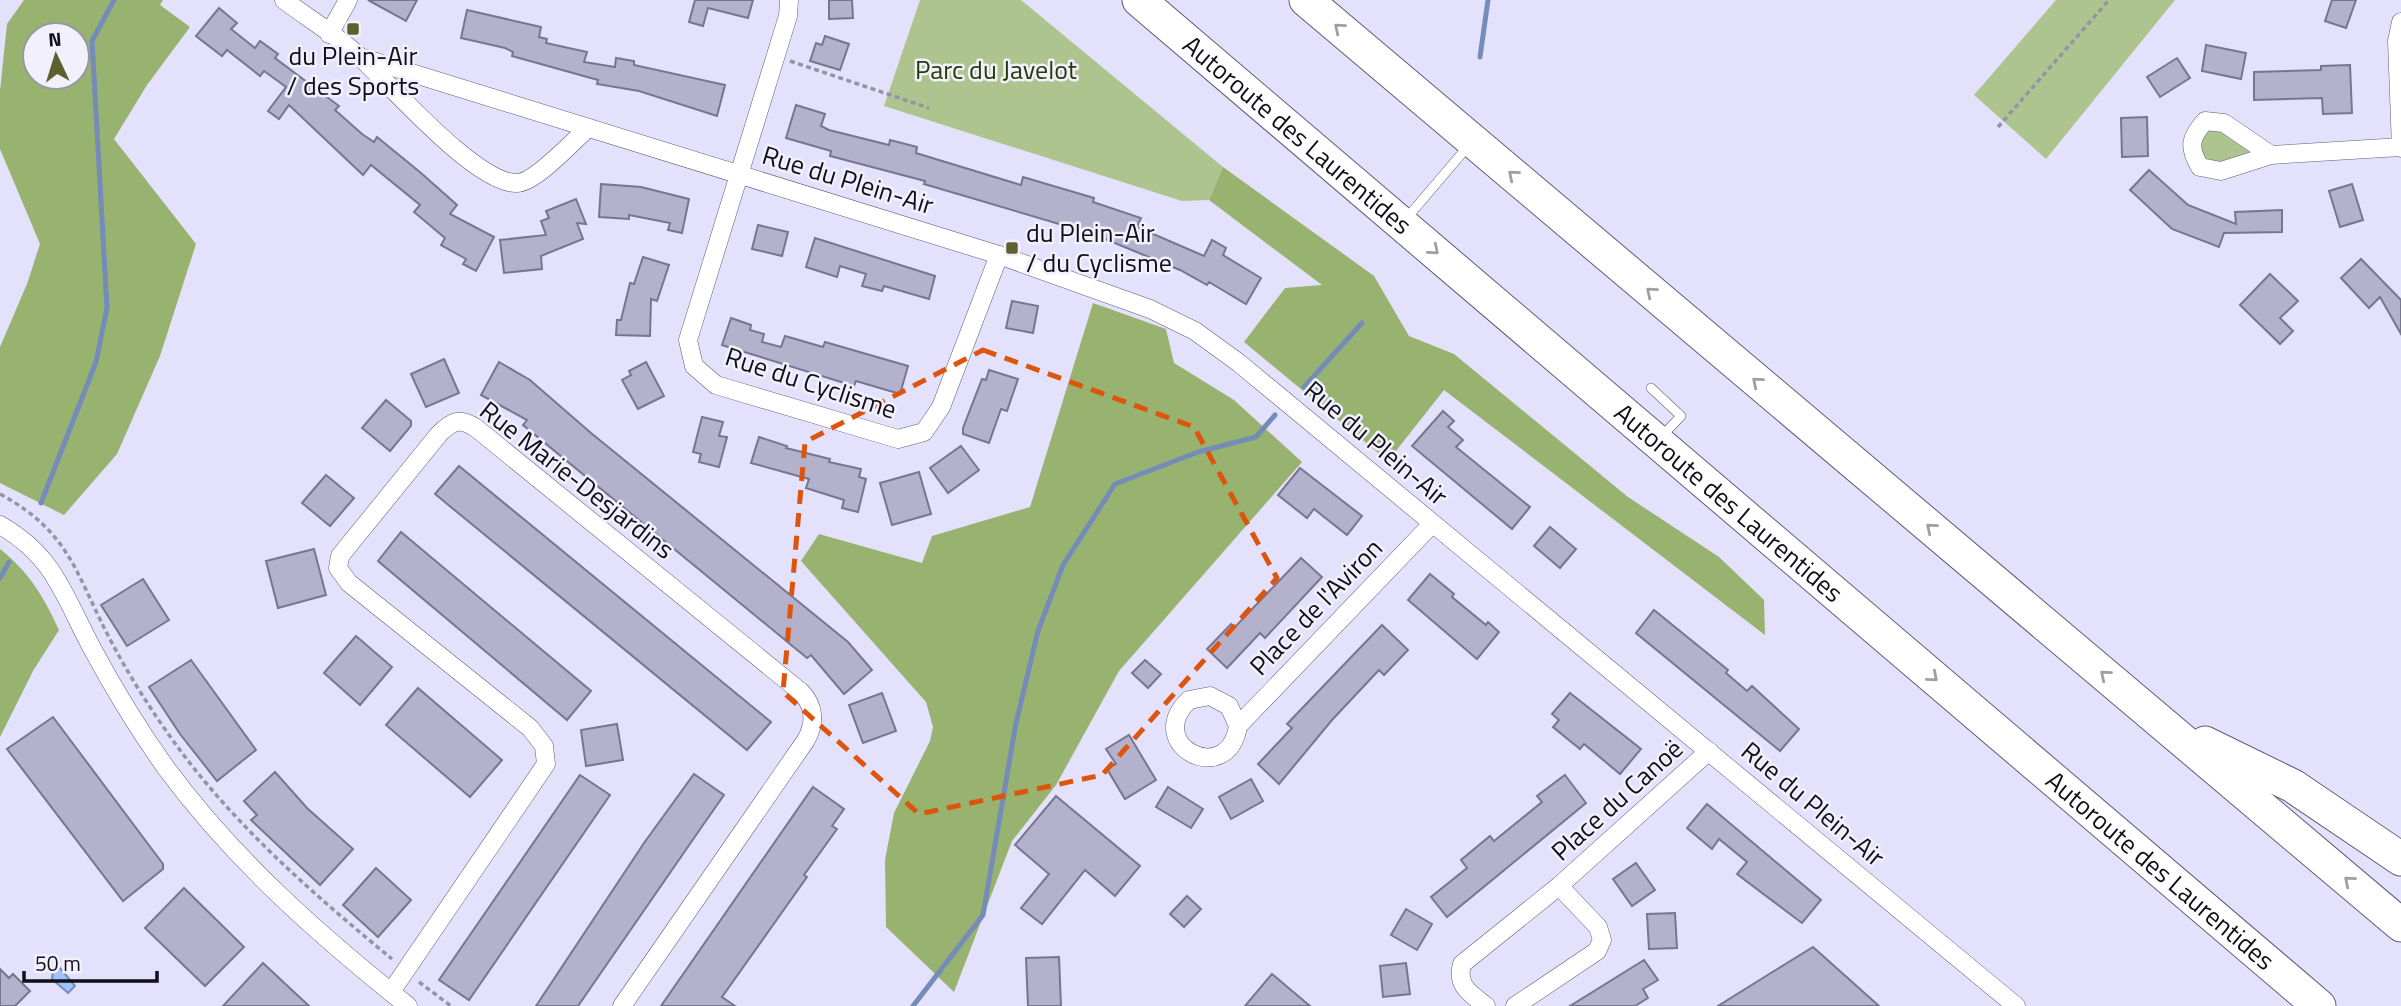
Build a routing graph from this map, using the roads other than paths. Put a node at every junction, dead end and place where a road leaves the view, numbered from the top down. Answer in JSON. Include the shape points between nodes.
{"nodes":[{"id":1,"x":284,"y":0,"type":"edge"},
{"id":2,"x":348,"y":0,"type":"edge"},
{"id":3,"x":789,"y":0,"type":"edge"},
{"id":4,"x":1139,"y":0,"type":"edge"},
{"id":5,"x":1306,"y":0,"type":"edge"},
{"id":6,"x":2401,"y":22,"type":"edge"},
{"id":7,"x":329,"y":34,"type":"junction"},
{"id":8,"x":360,"y":57,"type":"junction"},
{"id":9,"x":588,"y":128,"type":"junction"},
{"id":10,"x":1472,"y":141,"type":"junction"},
{"id":11,"x":2401,"y":148,"type":"edge"},
{"id":12,"x":2271,"y":155,"type":"dead end"},
{"id":13,"x":738,"y":173,"type":"junction"},
{"id":14,"x":1402,"y":223,"type":"junction"},
{"id":15,"x":999,"y":255,"type":"junction"},
{"id":16,"x":1651,"y":388,"type":"dead end"},
{"id":17,"x":1658,"y":441,"type":"junction"},
{"id":18,"x":1432,"y":524,"type":"junction"},
{"id":19,"x":0,"y":525,"type":"edge"},
{"id":20,"x":2157,"y":719,"type":"junction"},
{"id":21,"x":1238,"y":726,"type":"dead end"},
{"id":22,"x":1709,"y":751,"type":"junction"},
{"id":23,"x":2401,"y":859,"type":"edge"},
{"id":24,"x":1559,"y":887,"type":"junction"},
{"id":25,"x":2401,"y":925,"type":"edge"},
{"id":26,"x":391,"y":992,"type":"junction"},
{"id":27,"x":408,"y":1006,"type":"edge"},
{"id":28,"x":622,"y":1006,"type":"edge"},
{"id":29,"x":1486,"y":1006,"type":"edge"},
{"id":30,"x":1515,"y":1006,"type":"edge"},
{"id":31,"x":2016,"y":1006,"type":"edge"},
{"id":32,"x":2319,"y":1006,"type":"edge"}],
"edges":[{"from":1,"to":7,"type":"street","name":"Rue du Plein-Air"},
{"from":2,"to":7,"type":"street"},
{"from":3,"to":13,"type":"street","name":"Rue du Cyclisme"},
{"from":4,"to":14,"type":"highway","name":"Autoroute des Laurentides"},
{"from":10,"to":5,"type":"highway","one_way":true},
{"from":6,"to":11,"type":"street","via":[[2397,41]]},
{"from":7,"to":8,"type":"street","name":"Rue du Plein-Air"},
{"from":8,"to":9,"type":"street","name":"Rue du Plein-Air"},
{"from":8,"to":9,"type":"street","name":"Rue du Plein-Air","via":[[411,110],[495,180],[519,184]]},
{"from":9,"to":13,"type":"street","name":"Rue du Plein-Air"},
{"from":10,"to":14,"type":"lane"},
{"from":20,"to":10,"type":"highway","one_way":true},
{"from":11,"to":12,"type":"street"},
{"from":13,"to":15,"type":"street","name":"Rue du Plein-Air"},
{"from":13,"to":15,"type":"street","name":"Rue du Cyclisme","via":[[688,340],[694,366],[716,385],[898,439],[924,432],[941,407]]},
{"from":14,"to":17,"type":"highway","name":"Autoroute des Laurentides","one_way":true},
{"from":15,"to":18,"type":"street","name":"Rue du Plein-Air","via":[[1150,309],[1195,331]]},
{"from":16,"to":17,"type":"lane","via":[[1681,416]]},
{"from":17,"to":32,"type":"highway","name":"Autoroute des Laurentides","one_way":true},
{"from":18,"to":21,"type":"street","name":"Place de l'Aviron"},
{"from":18,"to":22,"type":"street","name":"Rue du Plein-Air"},
{"from":19,"to":26,"type":"street","via":[[32,546],[49,566],[115,690],[202,814],[273,891]]},
{"from":20,"to":23,"type":"highway","via":[[2293,786]]},
{"from":25,"to":20,"type":"highway","one_way":true},
{"from":22,"to":24,"type":"street","name":"Place du Canoë"},
{"from":22,"to":31,"type":"street","name":"Rue du Plein-Air"},
{"from":24,"to":29,"type":"street","name":"Place du Canoë","via":[[1462,964],[1458,976],[1463,988]]},
{"from":24,"to":30,"type":"street","name":"Place du Canoë","via":[[1598,927],[1602,940],[1597,951]]},
{"from":26,"to":27,"type":"street"},
{"from":26,"to":28,"type":"street","name":"Rue Marie-Desjardins","via":[[546,764],[544,746],[530,729],[349,583],[338,568],[340,556],[439,434],[460,421],[476,428],[802,692],[812,710],[807,740]]}]}
